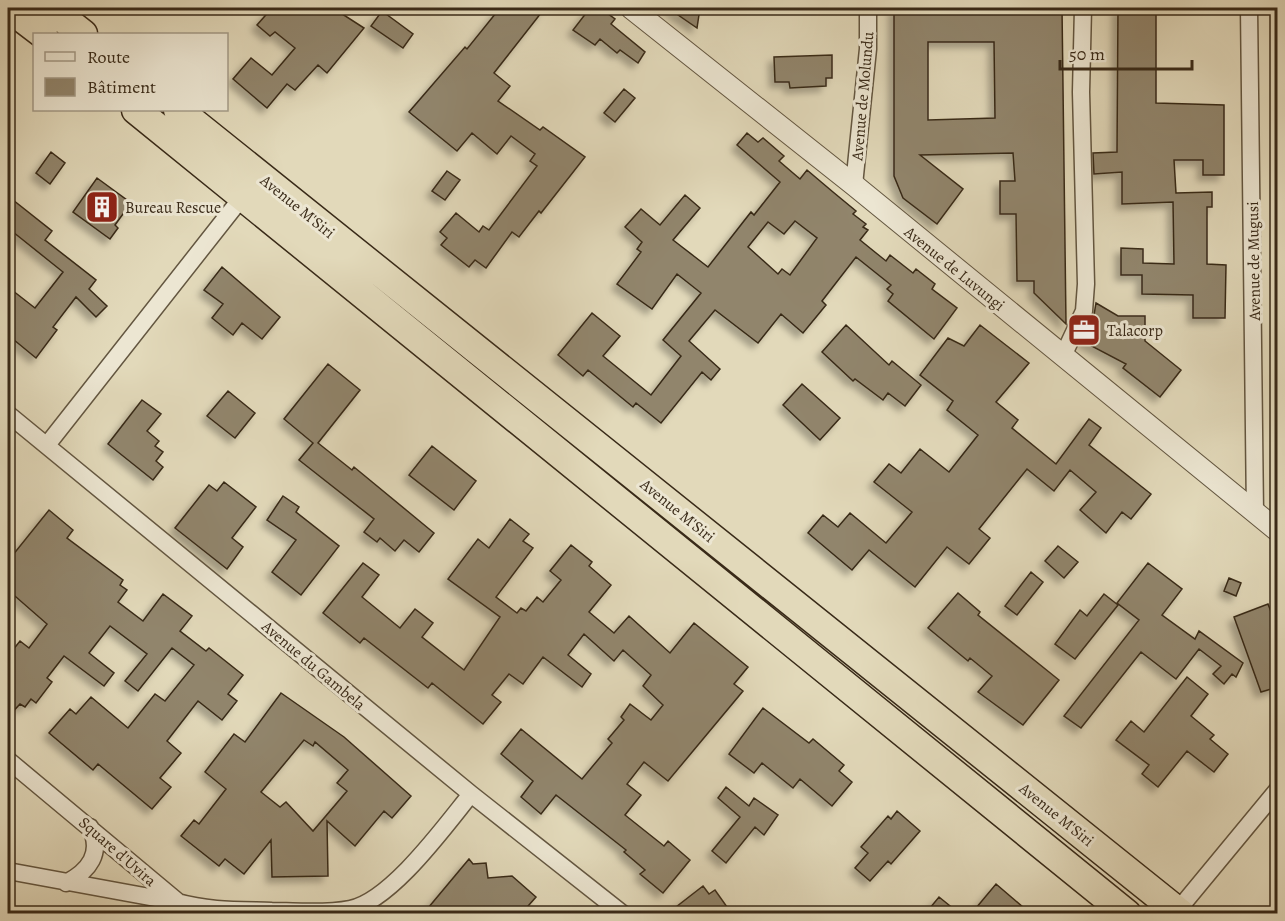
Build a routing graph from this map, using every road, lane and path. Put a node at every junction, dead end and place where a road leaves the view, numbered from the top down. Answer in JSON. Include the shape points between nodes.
{"nodes":[{"id":1,"x":9,"y":8,"type":"edge"},
{"id":2,"x":50,"y":8,"type":"edge"},
{"id":3,"x":631,"y":8,"type":"edge"},
{"id":4,"x":868,"y":8,"type":"edge"},
{"id":5,"x":1083,"y":8,"type":"edge"},
{"id":6,"x":1249,"y":8,"type":"edge"},
{"id":7,"x":42,"y":33,"type":"edge"},
{"id":8,"x":82,"y":33,"type":"edge"},
{"id":9,"x":137,"y":111,"type":"edge"},
{"id":10,"x":178,"y":111,"type":"edge"},
{"id":11,"x":854,"y":185,"type":"junction"},
{"id":12,"x":243,"y":196,"type":"junction"},
{"id":13,"x":1063,"y":356,"type":"junction"},
{"id":14,"x":8,"y":414,"type":"edge"},
{"id":15,"x":47,"y":445,"type":"junction"},
{"id":16,"x":1256,"y":514,"type":"junction"},
{"id":17,"x":1278,"y":531,"type":"edge"},
{"id":18,"x":8,"y":760,"type":"edge"},
{"id":19,"x":1278,"y":789,"type":"edge"},
{"id":20,"x":471,"y":794,"type":"junction"},
{"id":21,"x":90,"y":827,"type":"junction"},
{"id":22,"x":8,"y":871,"type":"edge"},
{"id":23,"x":66,"y":883,"type":"junction"},
{"id":24,"x":177,"y":902,"type":"junction"},
{"id":25,"x":1179,"y":912,"type":"edge"},
{"id":26,"x":623,"y":914,"type":"edge"},
{"id":27,"x":1127,"y":914,"type":"edge"}],
"edges":[{"from":1,"to":7,"type":"highway"},
{"from":2,"to":8,"type":"highway"},
{"from":3,"to":11,"type":"street","name":"Avenue de Luvungi"},
{"from":4,"to":11,"type":"street","name":"Avenue de Molundu","via":[[868,49]]},
{"from":5,"to":13,"type":"street","via":[[1086,284],[1083,311]]},
{"from":6,"to":16,"type":"street","name":"Avenue de Mugusi"},
{"from":9,"to":12,"type":"highway","name":"Avenue M'Siri"},
{"from":10,"to":25,"type":"highway","name":"Avenue M'Siri"},
{"from":11,"to":13,"type":"street","name":"Avenue de Luvungi"},
{"from":12,"to":15,"type":"street"},
{"from":12,"to":27,"type":"highway","name":"Avenue M'Siri"},
{"from":13,"to":16,"type":"street","name":"Avenue de Luvungi"},
{"from":14,"to":15,"type":"street","name":"Avenue du Gambela"},
{"from":15,"to":20,"type":"street","name":"Avenue du Gambela"},
{"from":16,"to":17,"type":"street","name":"Avenue de Luvungi"},
{"from":18,"to":21,"type":"street","name":"Square d'Uvira"},
{"from":19,"to":25,"type":"street"},
{"from":20,"to":24,"type":"street","via":[[398,878],[352,909],[219,910]]},
{"from":20,"to":26,"type":"street","name":"Avenue du Gambela"},
{"from":21,"to":23,"type":"street","via":[[96,846],[93,859],[81,875]]},
{"from":21,"to":24,"type":"street","name":"Square d'Uvira"},
{"from":22,"to":23,"type":"street","name":"Square d'Uvira"},
{"from":23,"to":24,"type":"street","name":"Square d'Uvira"}]}
